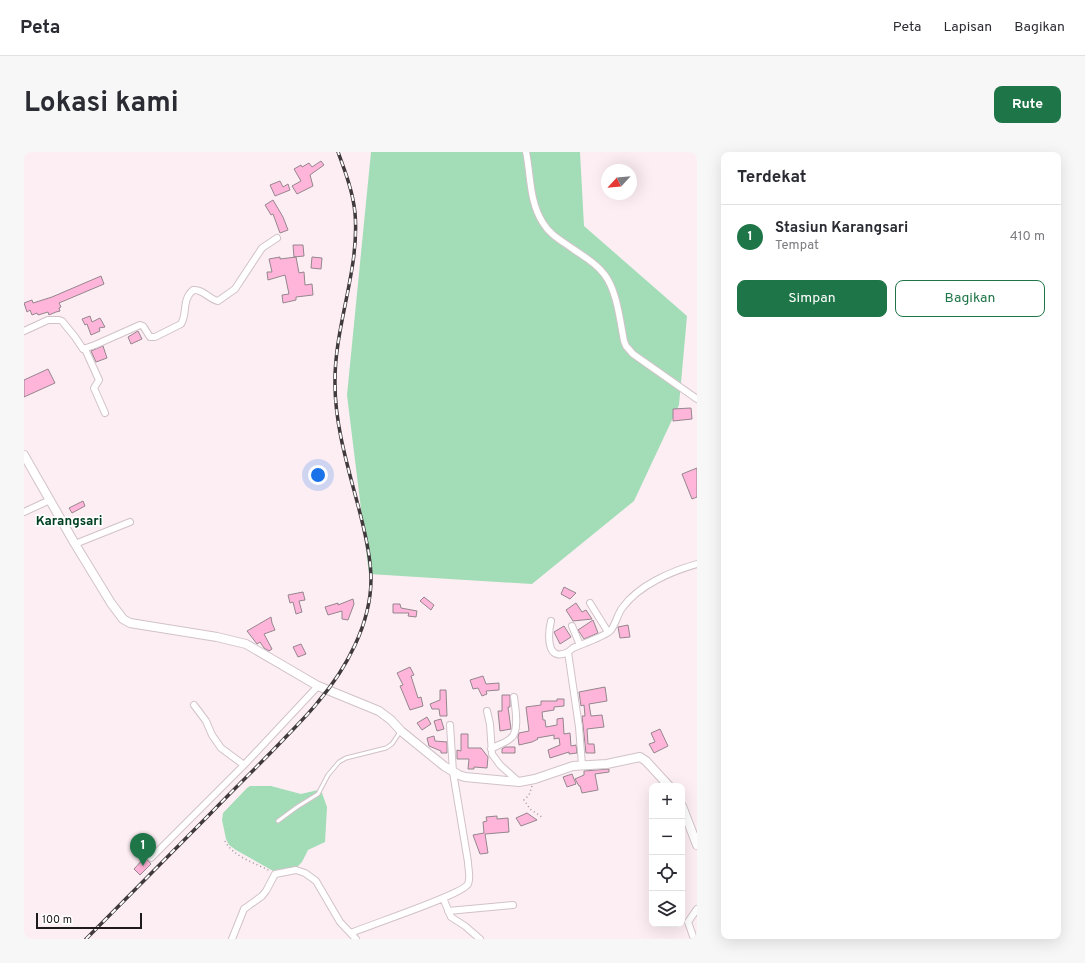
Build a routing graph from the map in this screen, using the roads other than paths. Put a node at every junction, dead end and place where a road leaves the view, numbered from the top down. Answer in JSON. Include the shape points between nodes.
{"nodes":[{"id":1,"x":526,"y":152,"type":"edge"},
{"id":2,"x":277,"y":238,"type":"dead end"},
{"id":3,"x":24,"y":331,"type":"edge"},
{"id":4,"x":85,"y":349,"type":"junction"},
{"id":5,"x":697,"y":399,"type":"edge"},
{"id":6,"x":105,"y":413,"type":"dead end"},
{"id":7,"x":24,"y":455,"type":"edge"},
{"id":8,"x":50,"y":500,"type":"junction"},
{"id":9,"x":24,"y":512,"type":"edge"},
{"id":10,"x":130,"y":522,"type":"dead end"},
{"id":11,"x":75,"y":544,"type":"junction"},
{"id":12,"x":697,"y":564,"type":"edge"},
{"id":13,"x":590,"y":603,"type":"dead end"},
{"id":14,"x":550,"y":621,"type":"dead end"},
{"id":15,"x":572,"y":626,"type":"dead end"},
{"id":16,"x":608,"y":632,"type":"junction"},
{"id":17,"x":580,"y":645,"type":"junction"},
{"id":18,"x":568,"y":652,"type":"junction"},
{"id":19,"x":318,"y":686,"type":"junction"},
{"id":20,"x":514,"y":697,"type":"dead end"},
{"id":21,"x":194,"y":705,"type":"dead end"},
{"id":22,"x":487,"y":711,"type":"dead end"},
{"id":23,"x":450,"y":725,"type":"dead end"},
{"id":24,"x":401,"y":731,"type":"junction"},
{"id":25,"x":491,"y":749,"type":"junction"},
{"id":26,"x":244,"y":765,"type":"junction"},
{"id":27,"x":582,"y":765,"type":"junction"},
{"id":28,"x":453,"y":772,"type":"junction"},
{"id":29,"x":519,"y":782,"type":"junction"},
{"id":30,"x":666,"y":783,"type":"edge"},
{"id":31,"x":685,"y":812,"type":"edge"},
{"id":32,"x":278,"y":822,"type":"dead end"},
{"id":33,"x":694,"y":829,"type":"edge"},
{"id":34,"x":697,"y":845,"type":"edge"},
{"id":35,"x":152,"y":858,"type":"dead end"},
{"id":36,"x":443,"y":898,"type":"junction"},
{"id":37,"x":513,"y":905,"type":"dead end"},
{"id":38,"x":697,"y":909,"type":"edge"},
{"id":39,"x":448,"y":911,"type":"junction"},
{"id":40,"x":351,"y":933,"type":"junction"},
{"id":41,"x":232,"y":939,"type":"edge"},
{"id":42,"x":356,"y":939,"type":"edge"},
{"id":43,"x":480,"y":939,"type":"edge"},
{"id":44,"x":694,"y":939,"type":"edge"}],
"edges":[{"from":1,"to":5,"type":"street","via":[[532,196],[543,224],[604,274],[616,303],[626,346],[633,354]]},
{"from":2,"to":4,"type":"street","via":[[262,248],[235,289],[220,300],[216,301],[199,290],[191,291],[186,299],[184,320],[179,326],[151,338],[144,326],[140,325]]},
{"from":3,"to":4,"type":"street","via":[[48,320],[59,320],[76,337],[81,348]]},
{"from":4,"to":6,"type":"street","via":[[99,380],[94,388]]},
{"from":7,"to":8,"type":"street"},
{"from":8,"to":9,"type":"street"},
{"from":8,"to":11,"type":"street"},
{"from":10,"to":11,"type":"street"},
{"from":11,"to":19,"type":"street","via":[[123,619],[130,623],[246,644]]},
{"from":12,"to":16,"type":"street","via":[[669,574],[647,586],[626,603]]},
{"from":13,"to":16,"type":"street"},
{"from":14,"to":18,"type":"street","via":[[550,648],[558,654]]},
{"from":15,"to":17,"type":"street"},
{"from":16,"to":17,"type":"street"},
{"from":17,"to":18,"type":"street"},
{"from":18,"to":27,"type":"street"},
{"from":19,"to":24,"type":"street","via":[[379,711]]},
{"from":19,"to":26,"type":"street"},
{"from":20,"to":25,"type":"street","via":[[515,734]]},
{"from":21,"to":26,"type":"street","via":[[201,712],[221,748]]},
{"from":22,"to":25,"type":"street"},
{"from":23,"to":28,"type":"street"},
{"from":24,"to":28,"type":"street"},
{"from":24,"to":32,"type":"lane","via":[[386,748],[339,762],[328,775],[318,794]]},
{"from":25,"to":29,"type":"street","via":[[496,761]]},
{"from":26,"to":35,"type":"street"},
{"from":27,"to":29,"type":"street"},
{"from":27,"to":30,"type":"street","via":[[607,764],[640,757]]},
{"from":28,"to":29,"type":"street","via":[[465,777]]},
{"from":28,"to":36,"type":"street","via":[[469,877],[465,887]]},
{"from":31,"to":33,"type":"street"},
{"from":33,"to":34,"type":"street"},
{"from":36,"to":39,"type":"street"},
{"from":36,"to":40,"type":"street"},
{"from":37,"to":39,"type":"street"},
{"from":38,"to":44,"type":"street","via":[[688,922]]},
{"from":39,"to":43,"type":"street","via":[[454,920]]},
{"from":40,"to":41,"type":"street","via":[[336,916],[316,881],[296,870],[275,874],[262,896],[244,909]]},
{"from":40,"to":42,"type":"street"}]}
